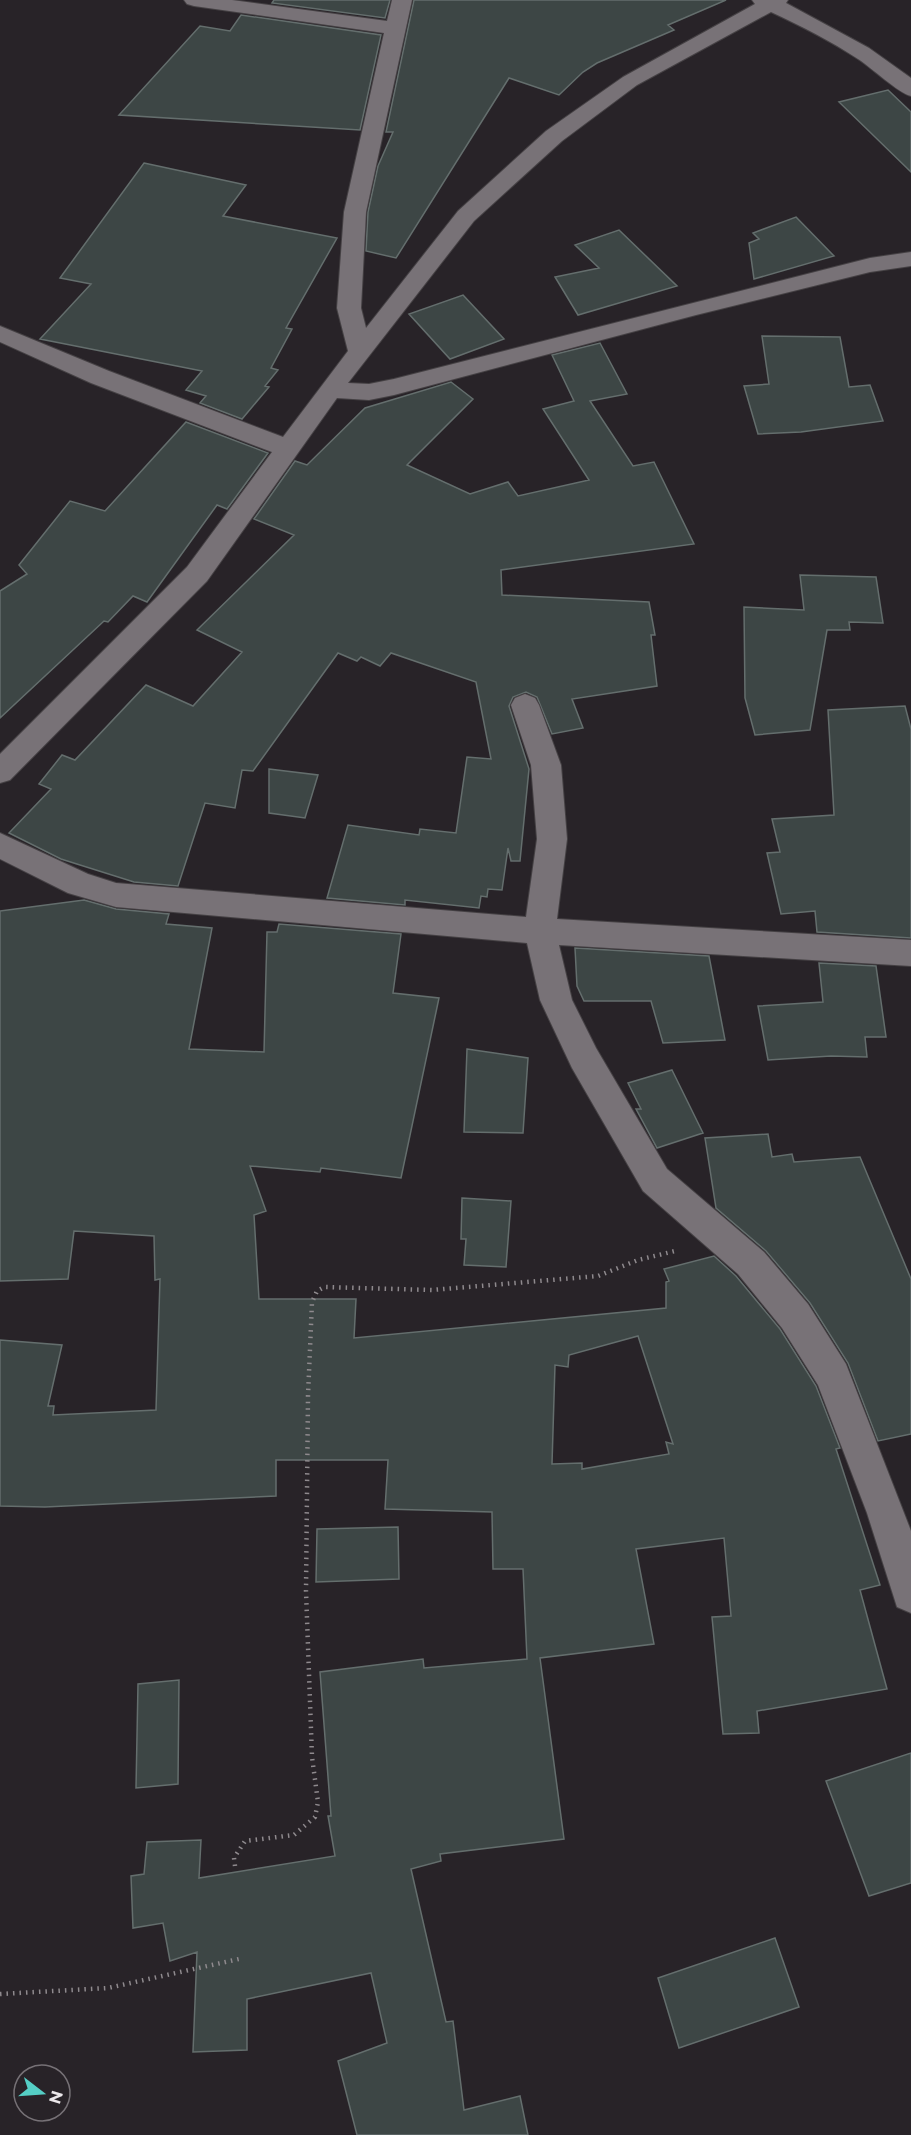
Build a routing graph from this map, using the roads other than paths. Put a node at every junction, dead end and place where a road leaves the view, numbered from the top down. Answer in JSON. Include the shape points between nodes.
{"nodes":[{"id":1,"x":194,"y":0,"type":"edge"},
{"id":2,"x":402,"y":0,"type":"edge"},
{"id":3,"x":770,"y":1,"type":"edge"},
{"id":4,"x":395,"y":28,"type":"junction"},
{"id":5,"x":910,"y":87,"type":"edge"},
{"id":6,"x":911,"y":259,"type":"edge"},
{"id":7,"x":0,"y":333,"type":"edge"},
{"id":8,"x":360,"y":352,"type":"junction"},
{"id":9,"x":330,"y":390,"type":"junction"},
{"id":10,"x":286,"y":448,"type":"junction"},
{"id":11,"x":525,"y":705,"type":"dead end"},
{"id":12,"x":0,"y":772,"type":"edge"},
{"id":13,"x":0,"y":845,"type":"edge"},
{"id":14,"x":540,"y":931,"type":"junction"},
{"id":15,"x":911,"y":953,"type":"edge"},
{"id":16,"x":911,"y":1593,"type":"edge"}],
"edges":[{"from":1,"to":4,"type":"street"},
{"from":2,"to":4,"type":"street"},
{"from":3,"to":5,"type":"street","via":[[864,55]]},
{"from":3,"to":8,"type":"street","via":[[630,81],[554,136],[466,216]]},
{"from":4,"to":8,"type":"street","via":[[355,212],[349,308]]},
{"from":6,"to":9,"type":"street","via":[[870,265],[691,309],[394,387],[369,392]]},
{"from":7,"to":10,"type":"street","via":[[99,377]]},
{"from":8,"to":9,"type":"street"},
{"from":9,"to":10,"type":"street"},
{"from":10,"to":12,"type":"street","via":[[197,574]]},
{"from":11,"to":14,"type":"street","via":[[546,765],[552,839]]},
{"from":13,"to":14,"type":"street","via":[[79,884],[116,895]]},
{"from":14,"to":15,"type":"street"},
{"from":14,"to":16,"type":"street","via":[[556,1000],[584,1058],[654,1179],[751,1263],[795,1316],[833,1376],[886,1513]]}]}
